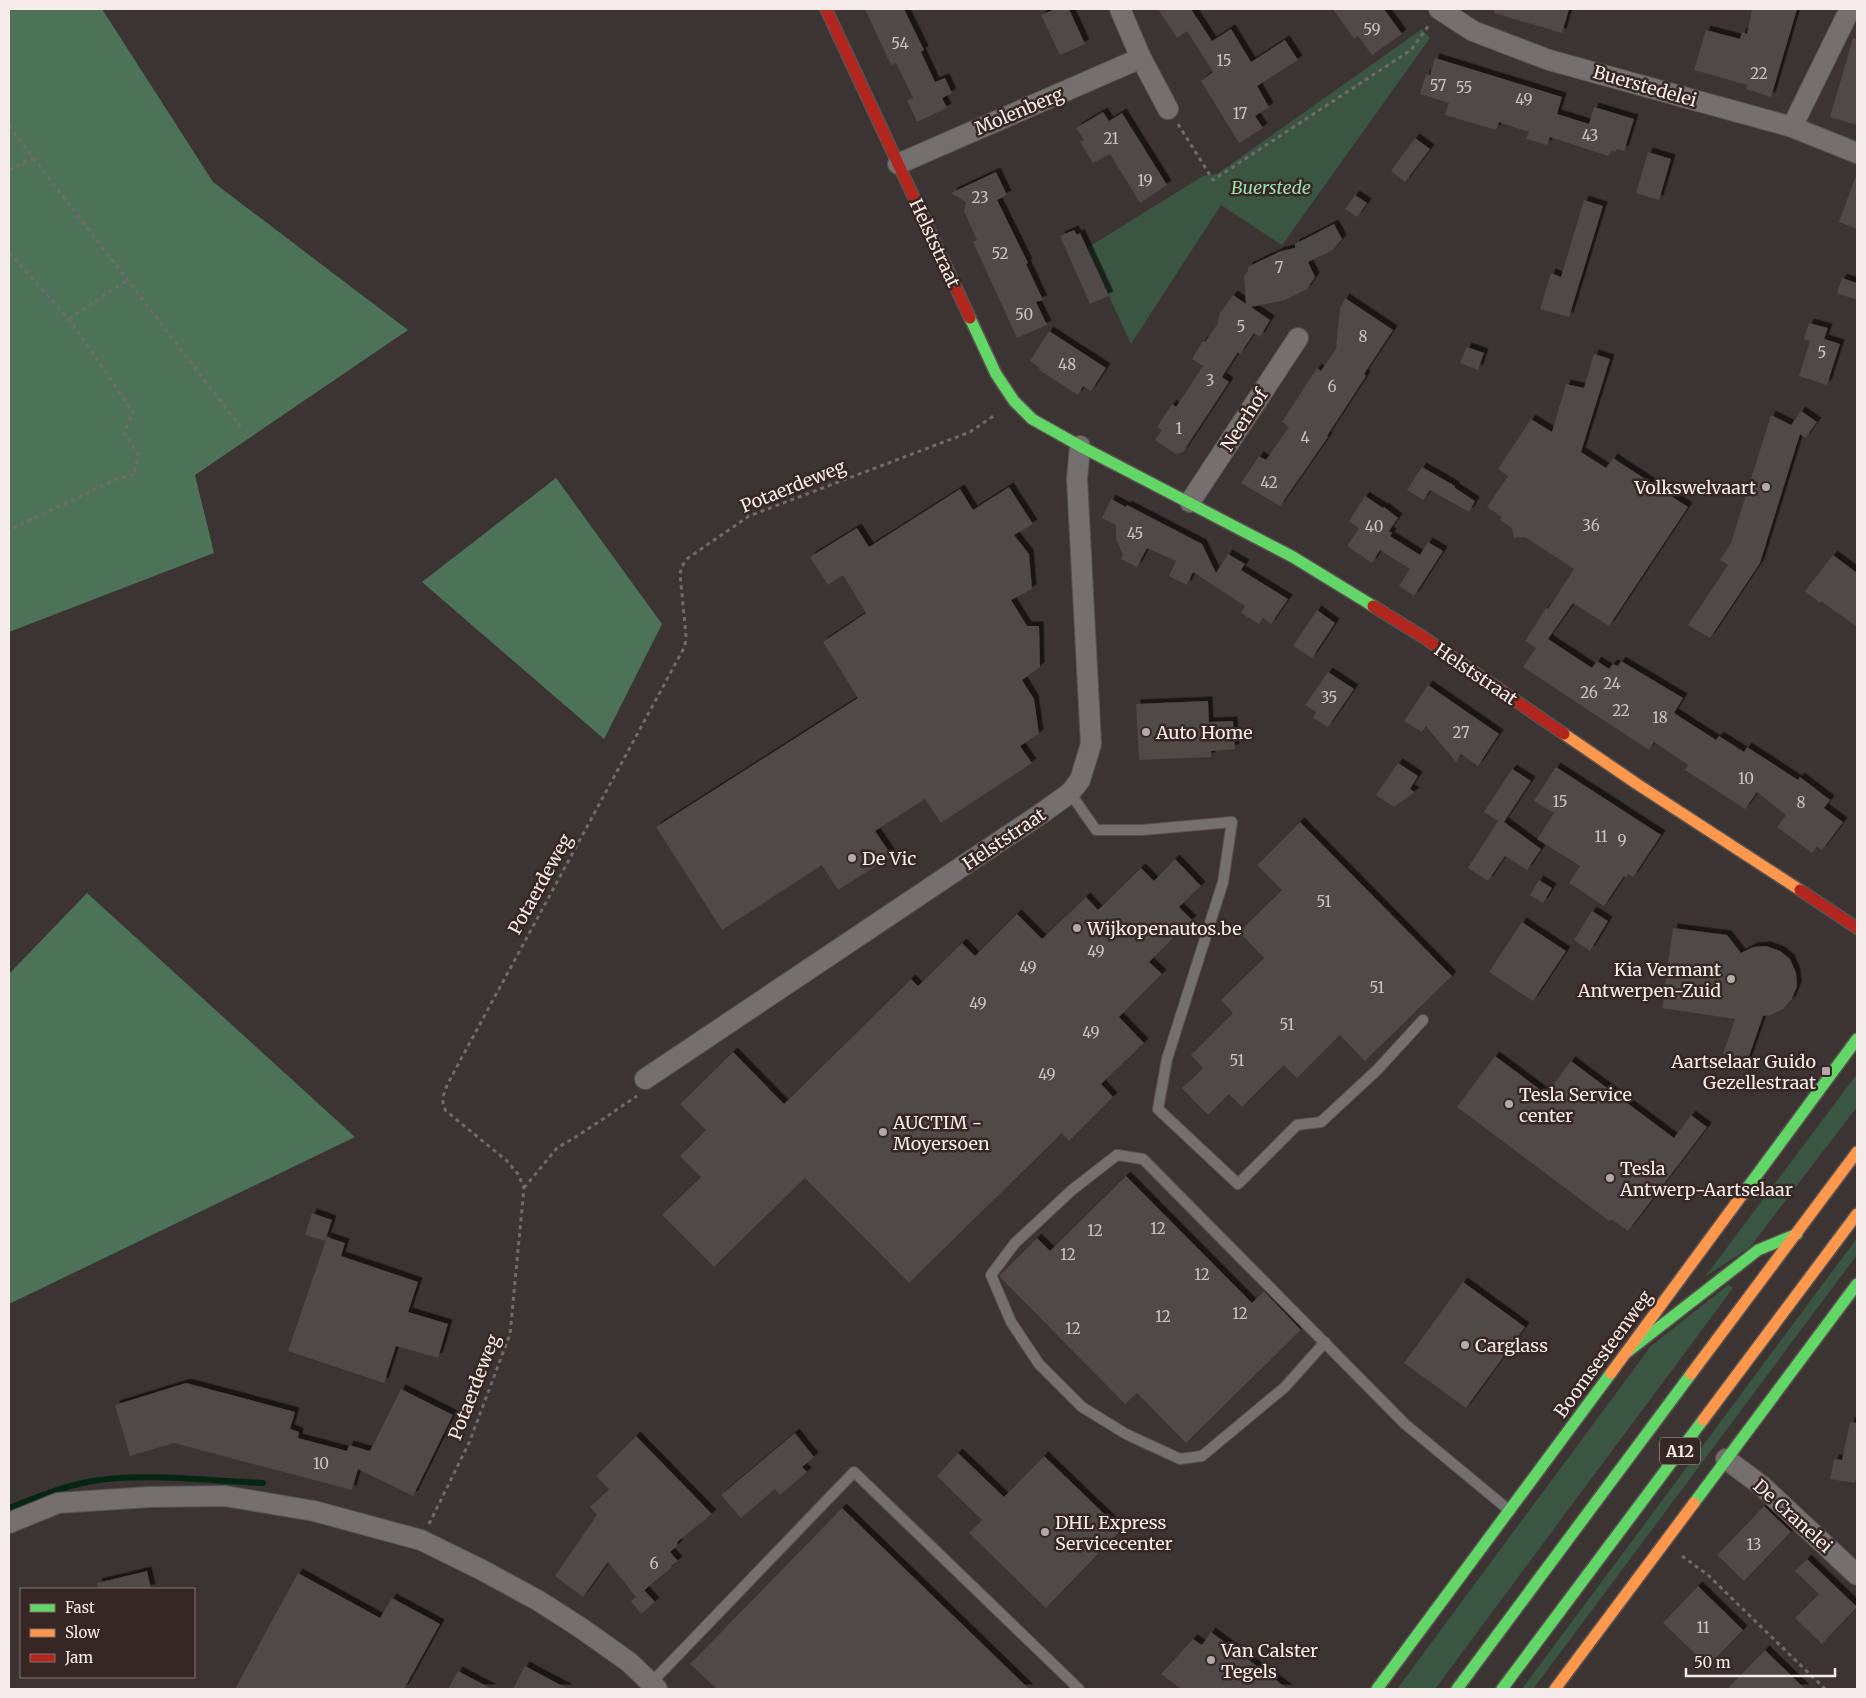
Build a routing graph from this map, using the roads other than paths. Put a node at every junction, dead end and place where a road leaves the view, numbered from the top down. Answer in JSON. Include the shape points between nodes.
{"nodes":[{"id":1,"x":826,"y":9,"type":"edge"},
{"id":2,"x":1120,"y":9,"type":"edge"},
{"id":3,"x":1439,"y":9,"type":"edge"},
{"id":4,"x":1850,"y":9,"type":"edge"},
{"id":5,"x":1141,"y":58,"type":"junction"},
{"id":6,"x":1168,"y":109,"type":"road end"},
{"id":7,"x":1792,"y":127,"type":"junction"},
{"id":8,"x":1857,"y":153,"type":"edge"},
{"id":9,"x":898,"y":164,"type":"junction"},
{"id":10,"x":1298,"y":338,"type":"dead end"},
{"id":11,"x":1080,"y":446,"type":"junction"},
{"id":12,"x":1190,"y":502,"type":"junction"},
{"id":13,"x":1070,"y":793,"type":"junction"},
{"id":14,"x":1857,"y":928,"type":"edge"},
{"id":15,"x":1423,"y":1020,"type":"dead end"},
{"id":16,"x":1857,"y":1039,"type":"edge"},
{"id":17,"x":645,"y":1079,"type":"road end"},
{"id":18,"x":1857,"y":1152,"type":"edge"},
{"id":19,"x":1857,"y":1214,"type":"edge"},
{"id":20,"x":1796,"y":1234,"type":"junction"},
{"id":21,"x":1857,"y":1284,"type":"edge"},
{"id":22,"x":1325,"y":1342,"type":"junction"},
{"id":23,"x":1626,"y":1353,"type":"junction"},
{"id":24,"x":1726,"y":1459,"type":"junction"},
{"id":25,"x":1510,"y":1511,"type":"junction"},
{"id":26,"x":9,"y":1523,"type":"edge"},
{"id":27,"x":1857,"y":1575,"type":"edge"},
{"id":28,"x":654,"y":1686,"type":"edge"},
{"id":29,"x":1079,"y":1689,"type":"edge"},
{"id":30,"x":1377,"y":1689,"type":"edge"},
{"id":31,"x":1457,"y":1689,"type":"edge"},
{"id":32,"x":1502,"y":1689,"type":"edge"},
{"id":33,"x":1555,"y":1689,"type":"edge"}],
"edges":[{"from":1,"to":9,"type":"main road","name":"Helststraat"},
{"from":2,"to":5,"type":"street"},
{"from":3,"to":7,"type":"street","name":"Buerstedelei","via":[[1473,31],[1549,60]]},
{"from":4,"to":7,"type":"street"},
{"from":5,"to":6,"type":"street"},
{"from":5,"to":9,"type":"street","name":"Molenberg"},
{"from":7,"to":8,"type":"street","name":"Buerstedelei"},
{"from":9,"to":11,"type":"main road","name":"Helststraat","via":[[996,374],[1014,401],[1032,419]]},
{"from":10,"to":12,"type":"street","name":"Neerhof"},
{"from":11,"to":12,"type":"main road","name":"Helststraat"},
{"from":11,"to":13,"type":"street","name":"Helststraat","via":[[1077,479],[1091,744],[1080,780]]},
{"from":12,"to":14,"type":"main road","name":"Helststraat","via":[[1293,557],[1423,637],[1637,784]]},
{"from":13,"to":15,"type":"lane","via":[[1096,830],[1142,830],[1232,822],[1223,882],[1167,1059],[1158,1109],[1238,1184],[1297,1124],[1321,1122]]},
{"from":13,"to":17,"type":"street","name":"Helststraat"},
{"from":16,"to":23,"type":"main road","name":"Boomsesteenweg"},
{"from":18,"to":20,"type":"main road","number":"A12"},
{"from":19,"to":32,"type":"main road","number":"A12"},
{"from":20,"to":23,"type":"main road","via":[[1758,1250]]},
{"from":20,"to":31,"type":"main road","number":"A12"},
{"from":21,"to":24,"type":"main road"},
{"from":22,"to":22,"type":"lane","via":[[1143,1159],[1118,1155],[1095,1172],[1015,1243],[991,1275],[1011,1322],[1039,1364],[1082,1407],[1126,1434],[1180,1459],[1202,1456],[1285,1387]]},
{"from":22,"to":25,"type":"lane","via":[[1405,1424]]},
{"from":23,"to":25,"type":"main road","name":"Boomsesteenweg"},
{"from":24,"to":27,"type":"street","name":"De Cranelei","via":[[1762,1486]]},
{"from":24,"to":33,"type":"main road"},
{"from":25,"to":30,"type":"main road","name":"Boomsesteenweg"},
{"from":26,"to":28,"type":"street","via":[[58,1503],[149,1497],[225,1496],[314,1511],[421,1540],[482,1570],[539,1601],[621,1657]]},
{"from":28,"to":29,"type":"lane","via":[[854,1472]]}]}
